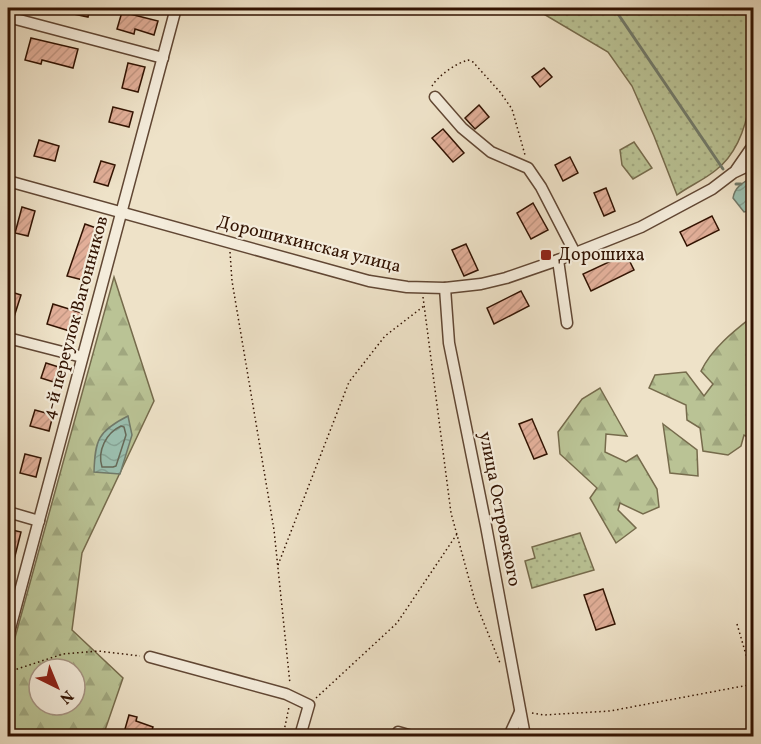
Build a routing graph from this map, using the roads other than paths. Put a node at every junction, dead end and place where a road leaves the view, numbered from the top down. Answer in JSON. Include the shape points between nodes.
{"nodes":[{"id":1,"x":176,"y":8,"type":"edge"},
{"id":2,"x":8,"y":17,"type":"edge"},
{"id":3,"x":163,"y":58,"type":"junction"},
{"id":4,"x":435,"y":97,"type":"road end"},
{"id":5,"x":753,"y":144,"type":"edge"},
{"id":6,"x":753,"y":163,"type":"edge"},
{"id":7,"x":733,"y":173,"type":"junction"},
{"id":8,"x":8,"y":181,"type":"edge"},
{"id":9,"x":121,"y":212,"type":"junction"},
{"id":10,"x":575,"y":253,"type":"junction"},
{"id":11,"x":558,"y":260,"type":"junction"},
{"id":12,"x":446,"y":288,"type":"junction"},
{"id":13,"x":567,"y":323,"type":"dead end"},
{"id":14,"x":8,"y":338,"type":"edge"},
{"id":15,"x":82,"y":357,"type":"junction"},
{"id":16,"x":8,"y":512,"type":"edge"},
{"id":17,"x":39,"y":521,"type":"junction"},
{"id":18,"x":8,"y":636,"type":"edge"},
{"id":19,"x":150,"y":657,"type":"road end"},
{"id":20,"x":520,"y":712,"type":"junction"},
{"id":21,"x":398,"y":732,"type":"dead end"},
{"id":22,"x":300,"y":736,"type":"edge"},
{"id":23,"x":412,"y":736,"type":"edge"},
{"id":24,"x":509,"y":736,"type":"edge"},
{"id":25,"x":525,"y":736,"type":"edge"}],
"edges":[{"from":1,"to":3,"type":"street","name":"4-й переулок Вагонников"},
{"from":2,"to":3,"type":"street"},
{"from":3,"to":9,"type":"street","name":"4-й переулок Вагонников"},
{"from":4,"to":10,"type":"street","via":[[462,128],[491,152],[528,168]]},
{"from":5,"to":7,"type":"street"},
{"from":6,"to":7,"type":"street","name":"Дорошихинская улица"},
{"from":7,"to":10,"type":"street","name":"Дорошихинская улица","via":[[712,189],[641,227]]},
{"from":8,"to":9,"type":"street","name":"Дорошихинская улица"},
{"from":9,"to":12,"type":"street","name":"Дорошихинская улица","via":[[369,281]]},
{"from":9,"to":15,"type":"street","name":"4-й переулок Вагонников"},
{"from":10,"to":11,"type":"street","name":"Дорошихинская улица"},
{"from":11,"to":12,"type":"street","name":"Дорошихинская улица","via":[[498,281]]},
{"from":11,"to":13,"type":"street"},
{"from":12,"to":20,"type":"street","name":"улица Островского","via":[[449,343]]},
{"from":14,"to":15,"type":"street"},
{"from":15,"to":17,"type":"street","name":"4-й переулок Вагонников"},
{"from":16,"to":17,"type":"street"},
{"from":17,"to":18,"type":"street","name":"4-й переулок Вагонников"},
{"from":19,"to":22,"type":"street","via":[[309,705]]},
{"from":20,"to":24,"type":"street"},
{"from":20,"to":25,"type":"street","name":"улица Островского"},
{"from":21,"to":23,"type":"street"}]}
